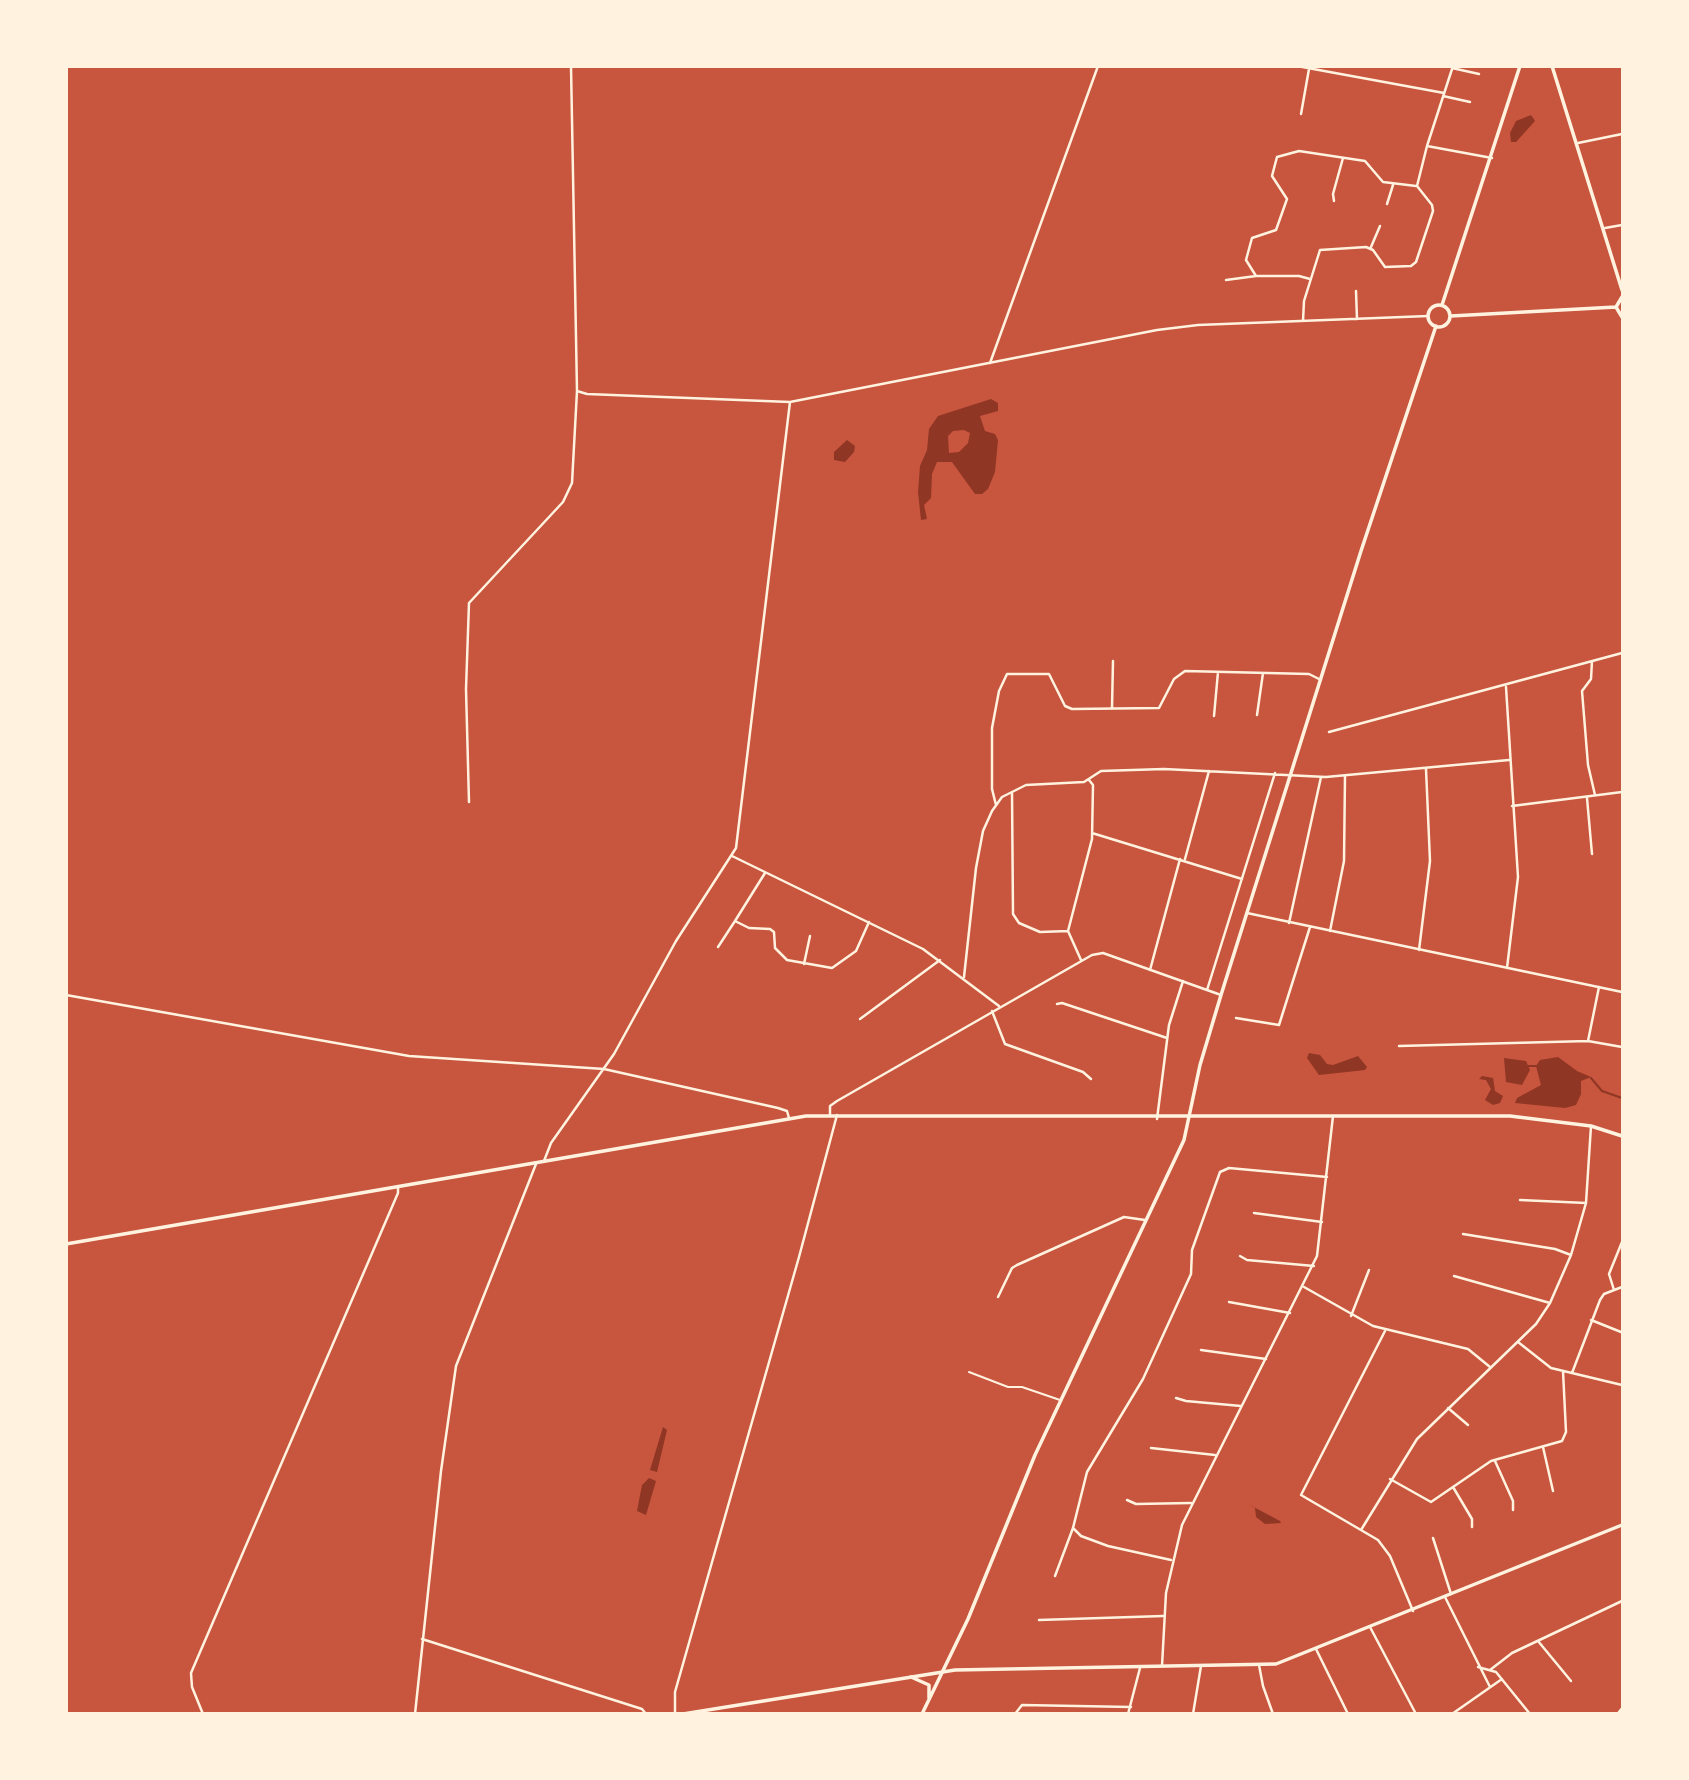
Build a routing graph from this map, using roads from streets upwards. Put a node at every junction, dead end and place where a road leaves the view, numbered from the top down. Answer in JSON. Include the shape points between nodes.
{"nodes":[{"id":1,"x":571,"y":66,"type":"edge"},
{"id":2,"x":1098,"y":66,"type":"edge"},
{"id":3,"x":1297,"y":66,"type":"edge"},
{"id":4,"x":1520,"y":66,"type":"edge"},
{"id":5,"x":1552,"y":66,"type":"edge"},
{"id":6,"x":1453,"y":67,"type":"edge"},
{"id":7,"x":1309,"y":69,"type":"junction"},
{"id":8,"x":1479,"y":74,"type":"dead end"},
{"id":9,"x":1444,"y":95,"type":"junction"},
{"id":10,"x":1470,"y":102,"type":"dead end"},
{"id":11,"x":1301,"y":114,"type":"dead end"},
{"id":12,"x":1622,"y":134,"type":"edge"},
{"id":13,"x":1578,"y":144,"type":"junction"},
{"id":14,"x":1427,"y":146,"type":"junction"},
{"id":15,"x":1490,"y":157,"type":"junction"},
{"id":16,"x":1343,"y":158,"type":"junction"},
{"id":17,"x":1393,"y":185,"type":"junction"},
{"id":18,"x":1417,"y":186,"type":"junction"},
{"id":19,"x":1334,"y":201,"type":"dead end"},
{"id":20,"x":1387,"y":204,"type":"dead end"},
{"id":21,"x":1622,"y":225,"type":"edge"},
{"id":22,"x":1380,"y":226,"type":"dead end"},
{"id":23,"x":1605,"y":228,"type":"junction"},
{"id":24,"x":1371,"y":247,"type":"junction"},
{"id":25,"x":1256,"y":276,"type":"junction"},
{"id":26,"x":1310,"y":279,"type":"junction"},
{"id":27,"x":1226,"y":280,"type":"dead end"},
{"id":28,"x":1622,"y":290,"type":"edge"},
{"id":29,"x":1356,"y":291,"type":"dead end"},
{"id":30,"x":1622,"y":297,"type":"edge"},
{"id":31,"x":1442,"y":305,"type":"junction"},
{"id":32,"x":1616,"y":307,"type":"junction"},
{"id":33,"x":1428,"y":316,"type":"junction"},
{"id":34,"x":1451,"y":316,"type":"junction"},
{"id":35,"x":1622,"y":317,"type":"edge"},
{"id":36,"x":1357,"y":319,"type":"junction"},
{"id":37,"x":1303,"y":321,"type":"junction"},
{"id":38,"x":1436,"y":326,"type":"junction"},
{"id":39,"x":990,"y":363,"type":"junction"},
{"id":40,"x":577,"y":391,"type":"junction"},
{"id":41,"x":790,"y":401,"type":"junction"},
{"id":42,"x":1622,"y":653,"type":"edge"},
{"id":43,"x":1113,"y":661,"type":"dead end"},
{"id":44,"x":1592,"y":661,"type":"junction"},
{"id":45,"x":1218,"y":672,"type":"junction"},
{"id":46,"x":1262,"y":673,"type":"junction"},
{"id":47,"x":1321,"y":680,"type":"junction"},
{"id":48,"x":1506,"y":687,"type":"dead end"},
{"id":49,"x":1112,"y":708,"type":"junction"},
{"id":50,"x":1257,"y":715,"type":"dead end"},
{"id":51,"x":1214,"y":716,"type":"dead end"},
{"id":52,"x":1329,"y":732,"type":"dead end"},
{"id":53,"x":1509,"y":760,"type":"junction"},
{"id":54,"x":1426,"y":769,"type":"junction"},
{"id":55,"x":1209,"y":771,"type":"junction"},
{"id":56,"x":1275,"y":774,"type":"junction"},
{"id":57,"x":1291,"y":776,"type":"junction"},
{"id":58,"x":1345,"y":776,"type":"junction"},
{"id":59,"x":1321,"y":777,"type":"junction"},
{"id":60,"x":1089,"y":780,"type":"junction"},
{"id":61,"x":1012,"y":792,"type":"junction"},
{"id":62,"x":1622,"y":792,"type":"edge"},
{"id":63,"x":1595,"y":795,"type":"junction"},
{"id":64,"x":1587,"y":797,"type":"junction"},
{"id":65,"x":469,"y":802,"type":"dead end"},
{"id":66,"x":996,"y":805,"type":"junction"},
{"id":67,"x":1512,"y":806,"type":"junction"},
{"id":68,"x":1093,"y":833,"type":"junction"},
{"id":69,"x":1592,"y":854,"type":"dead end"},
{"id":70,"x":732,"y":856,"type":"junction"},
{"id":71,"x":1180,"y":859,"type":"junction"},
{"id":72,"x":1185,"y":860,"type":"junction"},
{"id":73,"x":765,"y":873,"type":"junction"},
{"id":74,"x":1242,"y":879,"type":"junction"},
{"id":75,"x":1247,"y":914,"type":"junction"},
{"id":76,"x":735,"y":921,"type":"junction"},
{"id":77,"x":869,"y":922,"type":"junction"},
{"id":78,"x":1289,"y":923,"type":"junction"},
{"id":79,"x":1310,"y":927,"type":"junction"},
{"id":80,"x":1068,"y":931,"type":"junction"},
{"id":81,"x":1330,"y":931,"type":"junction"},
{"id":82,"x":810,"y":936,"type":"dead end"},
{"id":83,"x":718,"y":947,"type":"dead end"},
{"id":84,"x":1419,"y":950,"type":"junction"},
{"id":85,"x":940,"y":960,"type":"junction"},
{"id":86,"x":1081,"y":960,"type":"junction"},
{"id":87,"x":804,"y":964,"type":"junction"},
{"id":88,"x":1507,"y":968,"type":"junction"},
{"id":89,"x":1150,"y":970,"type":"junction"},
{"id":90,"x":964,"y":977,"type":"junction"},
{"id":91,"x":1183,"y":981,"type":"junction"},
{"id":92,"x":1599,"y":987,"type":"junction"},
{"id":93,"x":1207,"y":990,"type":"junction"},
{"id":94,"x":1622,"y":992,"type":"edge"},
{"id":95,"x":66,"y":995,"type":"edge"},
{"id":96,"x":1221,"y":995,"type":"junction"},
{"id":97,"x":1057,"y":1004,"type":"dead end"},
{"id":98,"x":999,"y":1006,"type":"junction"},
{"id":99,"x":992,"y":1011,"type":"junction"},
{"id":100,"x":1236,"y":1018,"type":"dead end"},
{"id":101,"x":860,"y":1019,"type":"dead end"},
{"id":102,"x":1167,"y":1038,"type":"junction"},
{"id":103,"x":1588,"y":1041,"type":"junction"},
{"id":104,"x":1399,"y":1046,"type":"dead end"},
{"id":105,"x":1622,"y":1047,"type":"edge"},
{"id":106,"x":604,"y":1069,"type":"junction"},
{"id":107,"x":1091,"y":1079,"type":"dead end"},
{"id":108,"x":830,"y":1115,"type":"junction"},
{"id":109,"x":837,"y":1115,"type":"junction"},
{"id":110,"x":1333,"y":1116,"type":"junction"},
{"id":111,"x":790,"y":1118,"type":"junction"},
{"id":112,"x":1188,"y":1118,"type":"junction"},
{"id":113,"x":1157,"y":1119,"type":"junction"},
{"id":114,"x":1591,"y":1126,"type":"junction"},
{"id":115,"x":1622,"y":1136,"type":"edge"},
{"id":116,"x":544,"y":1161,"type":"junction"},
{"id":117,"x":536,"y":1163,"type":"junction"},
{"id":118,"x":1327,"y":1177,"type":"junction"},
{"id":119,"x":398,"y":1187,"type":"junction"},
{"id":120,"x":1520,"y":1200,"type":"dead end"},
{"id":121,"x":1586,"y":1203,"type":"junction"},
{"id":122,"x":1254,"y":1213,"type":"dead end"},
{"id":123,"x":1145,"y":1220,"type":"junction"},
{"id":124,"x":1322,"y":1222,"type":"junction"},
{"id":125,"x":1463,"y":1234,"type":"dead end"},
{"id":126,"x":1622,"y":1242,"type":"edge"},
{"id":127,"x":66,"y":1244,"type":"edge"},
{"id":128,"x":1571,"y":1255,"type":"junction"},
{"id":129,"x":1240,"y":1256,"type":"dead end"},
{"id":130,"x":1314,"y":1266,"type":"junction"},
{"id":131,"x":1369,"y":1270,"type":"dead end"},
{"id":132,"x":1454,"y":1276,"type":"dead end"},
{"id":133,"x":1304,"y":1287,"type":"junction"},
{"id":134,"x":1622,"y":1287,"type":"edge"},
{"id":135,"x":1614,"y":1290,"type":"junction"},
{"id":136,"x":998,"y":1297,"type":"dead end"},
{"id":137,"x":1229,"y":1302,"type":"dead end"},
{"id":138,"x":1550,"y":1303,"type":"junction"},
{"id":139,"x":1290,"y":1313,"type":"junction"},
{"id":140,"x":1351,"y":1316,"type":"junction"},
{"id":141,"x":1591,"y":1320,"type":"junction"},
{"id":142,"x":1385,"y":1331,"type":"junction"},
{"id":143,"x":1621,"y":1332,"type":"edge"},
{"id":144,"x":1518,"y":1342,"type":"junction"},
{"id":145,"x":1201,"y":1350,"type":"dead end"},
{"id":146,"x":1266,"y":1359,"type":"junction"},
{"id":147,"x":1490,"y":1367,"type":"junction"},
{"id":148,"x":1563,"y":1371,"type":"junction"},
{"id":149,"x":1572,"y":1373,"type":"junction"},
{"id":150,"x":1622,"y":1385,"type":"edge"},
{"id":151,"x":1177,"y":1398,"type":"dead end"},
{"id":152,"x":1241,"y":1406,"type":"junction"},
{"id":153,"x":1448,"y":1408,"type":"junction"},
{"id":154,"x":1468,"y":1424,"type":"dead end"},
{"id":155,"x":1542,"y":1446,"type":"junction"},
{"id":156,"x":1151,"y":1448,"type":"dead end"},
{"id":157,"x":1215,"y":1455,"type":"junction"},
{"id":158,"x":1495,"y":1460,"type":"junction"},
{"id":159,"x":1390,"y":1479,"type":"junction"},
{"id":160,"x":1453,"y":1487,"type":"junction"},
{"id":161,"x":1553,"y":1491,"type":"dead end"},
{"id":162,"x":1127,"y":1500,"type":"dead end"},
{"id":163,"x":1191,"y":1503,"type":"junction"},
{"id":164,"x":1513,"y":1510,"type":"dead end"},
{"id":165,"x":1622,"y":1525,"type":"edge"},
{"id":166,"x":1472,"y":1527,"type":"dead end"},
{"id":167,"x":1073,"y":1528,"type":"junction"},
{"id":168,"x":1361,"y":1530,"type":"junction"},
{"id":169,"x":1433,"y":1538,"type":"dead end"},
{"id":170,"x":1172,"y":1560,"type":"junction"},
{"id":171,"x":1055,"y":1576,"type":"dead end"},
{"id":172,"x":1451,"y":1595,"type":"junction"},
{"id":173,"x":1445,"y":1597,"type":"junction"},
{"id":174,"x":1622,"y":1601,"type":"edge"},
{"id":175,"x":1413,"y":1611,"type":"junction"},
{"id":176,"x":1163,"y":1616,"type":"junction"},
{"id":177,"x":1039,"y":1620,"type":"dead end"},
{"id":178,"x":1370,"y":1627,"type":"junction"},
{"id":179,"x":422,"y":1639,"type":"junction"},
{"id":180,"x":1538,"y":1641,"type":"junction"},
{"id":181,"x":1316,"y":1649,"type":"junction"},
{"id":182,"x":1259,"y":1665,"type":"junction"},
{"id":183,"x":1201,"y":1666,"type":"junction"},
{"id":184,"x":1162,"y":1667,"type":"junction"},
{"id":185,"x":1478,"y":1667,"type":"junction"},
{"id":186,"x":1140,"y":1668,"type":"junction"},
{"id":187,"x":1490,"y":1670,"type":"junction"},
{"id":188,"x":944,"y":1672,"type":"junction"},
{"id":189,"x":911,"y":1677,"type":"junction"},
{"id":190,"x":1502,"y":1679,"type":"junction"},
{"id":191,"x":1571,"y":1681,"type":"dead end"},
{"id":192,"x":1490,"y":1686,"type":"junction"},
{"id":193,"x":928,"y":1702,"type":"junction"},
{"id":194,"x":1131,"y":1707,"type":"junction"},
{"id":195,"x":1622,"y":1709,"type":"edge"},
{"id":196,"x":203,"y":1713,"type":"edge"},
{"id":197,"x":415,"y":1713,"type":"edge"},
{"id":198,"x":646,"y":1713,"type":"edge"},
{"id":199,"x":675,"y":1713,"type":"edge"},
{"id":200,"x":683,"y":1713,"type":"edge"},
{"id":201,"x":922,"y":1713,"type":"edge"},
{"id":202,"x":1015,"y":1713,"type":"edge"},
{"id":203,"x":1128,"y":1713,"type":"edge"},
{"id":204,"x":1193,"y":1713,"type":"edge"},
{"id":205,"x":1273,"y":1713,"type":"edge"},
{"id":206,"x":1349,"y":1713,"type":"edge"},
{"id":207,"x":1416,"y":1713,"type":"edge"},
{"id":208,"x":1452,"y":1713,"type":"edge"},
{"id":209,"x":1530,"y":1713,"type":"edge"},
{"id":210,"x":1618,"y":1713,"type":"edge"}],
"edges":[{"from":1,"to":40,"type":"street"},
{"from":2,"to":39,"type":"street"},
{"from":3,"to":7,"type":"street"},
{"from":4,"to":15,"type":"street"},
{"from":5,"to":13,"type":"street"},
{"from":6,"to":8,"type":"street"},
{"from":6,"to":9,"type":"street"},
{"from":7,"to":9,"type":"street"},
{"from":7,"to":11,"type":"street"},
{"from":9,"to":10,"type":"street"},
{"from":9,"to":14,"type":"street"},
{"from":12,"to":13,"type":"street"},
{"from":13,"to":23,"type":"street"},
{"from":14,"to":15,"type":"street"},
{"from":14,"to":18,"type":"street"},
{"from":15,"to":31,"type":"street"},
{"from":16,"to":17,"type":"street","via":[[1368,162],[1381,180]]},
{"from":16,"to":19,"type":"street"},
{"from":16,"to":25,"type":"street","via":[[1294,151],[1277,157],[1272,176],[1287,199],[1276,230],[1252,237],[1246,258]]},
{"from":17,"to":18,"type":"street"},
{"from":17,"to":20,"type":"street"},
{"from":18,"to":24,"type":"street","via":[[1433,208],[1416,262],[1385,267]]},
{"from":21,"to":23,"type":"street"},
{"from":22,"to":24,"type":"street"},
{"from":23,"to":28,"type":"street"},
{"from":24,"to":26,"type":"street","via":[[1320,250]]},
{"from":25,"to":26,"type":"street"},
{"from":25,"to":27,"type":"street"},
{"from":26,"to":37,"type":"street"},
{"from":29,"to":36,"type":"street"},
{"from":30,"to":32,"type":"street"},
{"from":31,"to":33,"type":"street","via":[[1431,308]]},
{"from":31,"to":34,"type":"street"},
{"from":32,"to":34,"type":"street"},
{"from":32,"to":35,"type":"street"},
{"from":33,"to":36,"type":"street"},
{"from":33,"to":38,"type":"street"},
{"from":34,"to":38,"type":"street","via":[[1446,324]]},
{"from":36,"to":37,"type":"street"},
{"from":37,"to":39,"type":"street","via":[[1170,328]]},
{"from":38,"to":47,"type":"street"},
{"from":39,"to":41,"type":"street"},
{"from":40,"to":41,"type":"street"},
{"from":40,"to":65,"type":"street","via":[[569,494],[467,608]]},
{"from":41,"to":70,"type":"street","via":[[738,839]]},
{"from":42,"to":44,"type":"street"},
{"from":43,"to":49,"type":"street"},
{"from":44,"to":52,"type":"street"},
{"from":44,"to":63,"type":"street","via":[[1591,679],[1582,691]]},
{"from":45,"to":46,"type":"street"},
{"from":45,"to":49,"type":"street","via":[[1178,674],[1159,708]]},
{"from":45,"to":51,"type":"street"},
{"from":46,"to":47,"type":"street","via":[[1309,674]]},
{"from":46,"to":50,"type":"street"},
{"from":47,"to":57,"type":"street"},
{"from":48,"to":53,"type":"street"},
{"from":49,"to":66,"type":"street","via":[[1068,709],[1049,674],[1011,672],[999,691],[992,736]]},
{"from":53,"to":54,"type":"street"},
{"from":53,"to":67,"type":"street"},
{"from":54,"to":58,"type":"street"},
{"from":54,"to":84,"type":"street","via":[[1430,861]]},
{"from":55,"to":56,"type":"street"},
{"from":55,"to":60,"type":"street","via":[[1101,771]]},
{"from":55,"to":72,"type":"street"},
{"from":56,"to":57,"type":"street"},
{"from":56,"to":74,"type":"street"},
{"from":57,"to":59,"type":"street"},
{"from":57,"to":75,"type":"street"},
{"from":58,"to":59,"type":"street"},
{"from":58,"to":81,"type":"street","via":[[1344,861]]},
{"from":59,"to":78,"type":"street"},
{"from":60,"to":61,"type":"street","via":[[1033,783]]},
{"from":60,"to":68,"type":"street","via":[[1093,785]]},
{"from":61,"to":66,"type":"street"},
{"from":61,"to":80,"type":"street","via":[[1013,914],[1019,923],[1040,932]]},
{"from":62,"to":63,"type":"street"},
{"from":63,"to":64,"type":"street"},
{"from":64,"to":67,"type":"street"},
{"from":64,"to":69,"type":"street"},
{"from":66,"to":90,"type":"street","via":[[980,844]]},
{"from":67,"to":88,"type":"street","via":[[1518,877]]},
{"from":68,"to":71,"type":"street"},
{"from":68,"to":80,"type":"street"},
{"from":70,"to":73,"type":"street"},
{"from":70,"to":106,"type":"street","via":[[676,941]]},
{"from":71,"to":72,"type":"street"},
{"from":71,"to":89,"type":"street"},
{"from":72,"to":74,"type":"street"},
{"from":73,"to":76,"type":"street"},
{"from":73,"to":77,"type":"street"},
{"from":74,"to":93,"type":"street"},
{"from":75,"to":78,"type":"street"},
{"from":75,"to":96,"type":"street"},
{"from":76,"to":83,"type":"street"},
{"from":76,"to":87,"type":"street","via":[[749,928],[770,929],[780,954]]},
{"from":77,"to":85,"type":"street"},
{"from":77,"to":87,"type":"street","via":[[856,951],[832,968]]},
{"from":78,"to":79,"type":"street"},
{"from":79,"to":81,"type":"street"},
{"from":79,"to":100,"type":"street","via":[[1279,1025]]},
{"from":80,"to":86,"type":"street"},
{"from":81,"to":84,"type":"street"},
{"from":82,"to":87,"type":"street"},
{"from":84,"to":88,"type":"street"},
{"from":85,"to":90,"type":"street"},
{"from":85,"to":101,"type":"street"},
{"from":86,"to":89,"type":"street","via":[[1103,953]]},
{"from":86,"to":98,"type":"street"},
{"from":88,"to":92,"type":"street"},
{"from":89,"to":91,"type":"street"},
{"from":90,"to":98,"type":"street"},
{"from":91,"to":93,"type":"street"},
{"from":91,"to":102,"type":"street"},
{"from":92,"to":94,"type":"street"},
{"from":92,"to":103,"type":"street"},
{"from":93,"to":96,"type":"street"},
{"from":95,"to":106,"type":"street","via":[[409,1056]]},
{"from":96,"to":112,"type":"street"},
{"from":97,"to":102,"type":"street"},
{"from":98,"to":99,"type":"street"},
{"from":99,"to":107,"type":"street","via":[[1005,1044]]},
{"from":99,"to":108,"type":"street","via":[[837,1101],[830,1106]]},
{"from":102,"to":113,"type":"street"},
{"from":103,"to":104,"type":"street"},
{"from":103,"to":105,"type":"street"},
{"from":106,"to":111,"type":"street","via":[[778,1108]]},
{"from":106,"to":116,"type":"street","via":[[551,1143]]},
{"from":108,"to":109,"type":"street"},
{"from":108,"to":111,"type":"street"},
{"from":109,"to":113,"type":"street"},
{"from":109,"to":199,"type":"street","via":[[675,1692]]},
{"from":110,"to":112,"type":"street"},
{"from":110,"to":114,"type":"street","via":[[1510,1116]]},
{"from":110,"to":118,"type":"street"},
{"from":111,"to":116,"type":"street"},
{"from":112,"to":113,"type":"street"},
{"from":112,"to":123,"type":"street","via":[[1181,1146]]},
{"from":114,"to":115,"type":"street"},
{"from":114,"to":121,"type":"street"},
{"from":116,"to":117,"type":"street"},
{"from":117,"to":119,"type":"street"},
{"from":117,"to":179,"type":"street","via":[[456,1366]]},
{"from":118,"to":124,"type":"street"},
{"from":118,"to":167,"type":"street","via":[[1229,1168],[1220,1172],[1192,1250],[1191,1274],[1143,1379],[1087,1472]]},
{"from":119,"to":127,"type":"street"},
{"from":119,"to":196,"type":"street","via":[[191,1671]]},
{"from":120,"to":121,"type":"street"},
{"from":121,"to":128,"type":"street"},
{"from":122,"to":124,"type":"street"},
{"from":123,"to":136,"type":"street","via":[[1124,1217],[1017,1265]]},
{"from":123,"to":188,"type":"street","via":[[1035,1455]]},
{"from":124,"to":130,"type":"street"},
{"from":125,"to":128,"type":"street"},
{"from":126,"to":135,"type":"street","via":[[1609,1274]]},
{"from":128,"to":138,"type":"street"},
{"from":129,"to":130,"type":"street"},
{"from":130,"to":133,"type":"street"},
{"from":131,"to":140,"type":"street"},
{"from":132,"to":138,"type":"street"},
{"from":133,"to":139,"type":"street"},
{"from":133,"to":140,"type":"street"},
{"from":134,"to":135,"type":"street"},
{"from":135,"to":141,"type":"street","via":[[1600,1300]]},
{"from":137,"to":139,"type":"street"},
{"from":138,"to":144,"type":"street"},
{"from":139,"to":146,"type":"street"},
{"from":140,"to":142,"type":"street"},
{"from":141,"to":143,"type":"street"},
{"from":141,"to":149,"type":"street"},
{"from":142,"to":147,"type":"street","via":[[1468,1349]]},
{"from":142,"to":168,"type":"street","via":[[1301,1495]]},
{"from":144,"to":147,"type":"street"},
{"from":144,"to":148,"type":"street","via":[[1546,1365]]},
{"from":145,"to":146,"type":"street"},
{"from":146,"to":152,"type":"street"},
{"from":147,"to":153,"type":"street"},
{"from":148,"to":149,"type":"street"},
{"from":148,"to":155,"type":"street","via":[[1566,1439]]},
{"from":149,"to":150,"type":"street"},
{"from":151,"to":152,"type":"street"},
{"from":152,"to":157,"type":"street"},
{"from":153,"to":154,"type":"street"},
{"from":153,"to":159,"type":"street","via":[[1417,1439]]},
{"from":155,"to":158,"type":"street"},
{"from":155,"to":161,"type":"street"},
{"from":156,"to":157,"type":"street"},
{"from":157,"to":163,"type":"street"},
{"from":158,"to":160,"type":"street"},
{"from":158,"to":164,"type":"street"},
{"from":159,"to":160,"type":"street","via":[[1431,1502]]},
{"from":159,"to":168,"type":"street"},
{"from":160,"to":166,"type":"street"},
{"from":162,"to":163,"type":"street","via":[[1136,1504]]},
{"from":163,"to":170,"type":"street"},
{"from":165,"to":172,"type":"street"},
{"from":167,"to":170,"type":"street","via":[[1108,1546]]},
{"from":167,"to":171,"type":"street"},
{"from":168,"to":175,"type":"street","via":[[1378,1540],[1390,1556]]},
{"from":169,"to":172,"type":"street"},
{"from":170,"to":176,"type":"street"},
{"from":172,"to":173,"type":"street"},
{"from":173,"to":175,"type":"street"},
{"from":173,"to":185,"type":"street"},
{"from":174,"to":180,"type":"street"},
{"from":175,"to":178,"type":"street"},
{"from":176,"to":177,"type":"street"},
{"from":176,"to":184,"type":"street"},
{"from":178,"to":181,"type":"street"},
{"from":178,"to":207,"type":"street"},
{"from":179,"to":197,"type":"street"},
{"from":179,"to":198,"type":"street"},
{"from":180,"to":187,"type":"street","via":[[1499,1660]]},
{"from":180,"to":191,"type":"street"},
{"from":181,"to":182,"type":"street"},
{"from":181,"to":206,"type":"street"},
{"from":182,"to":183,"type":"street"},
{"from":182,"to":205,"type":"street"},
{"from":183,"to":184,"type":"street"},
{"from":183,"to":204,"type":"street"},
{"from":184,"to":186,"type":"street"},
{"from":185,"to":187,"type":"street"},
{"from":185,"to":192,"type":"street"},
{"from":186,"to":188,"type":"street"},
{"from":186,"to":194,"type":"street"},
{"from":187,"to":190,"type":"street"},
{"from":188,"to":189,"type":"street"},
{"from":188,"to":193,"type":"street"},
{"from":189,"to":193,"type":"street","via":[[929,1685]]},
{"from":189,"to":200,"type":"street"},
{"from":190,"to":192,"type":"street"},
{"from":190,"to":209,"type":"street"},
{"from":192,"to":208,"type":"street"},
{"from":193,"to":201,"type":"street"},
{"from":194,"to":202,"type":"street","via":[[1022,1705]]},
{"from":194,"to":203,"type":"street"},
{"from":195,"to":210,"type":"street"}]}
